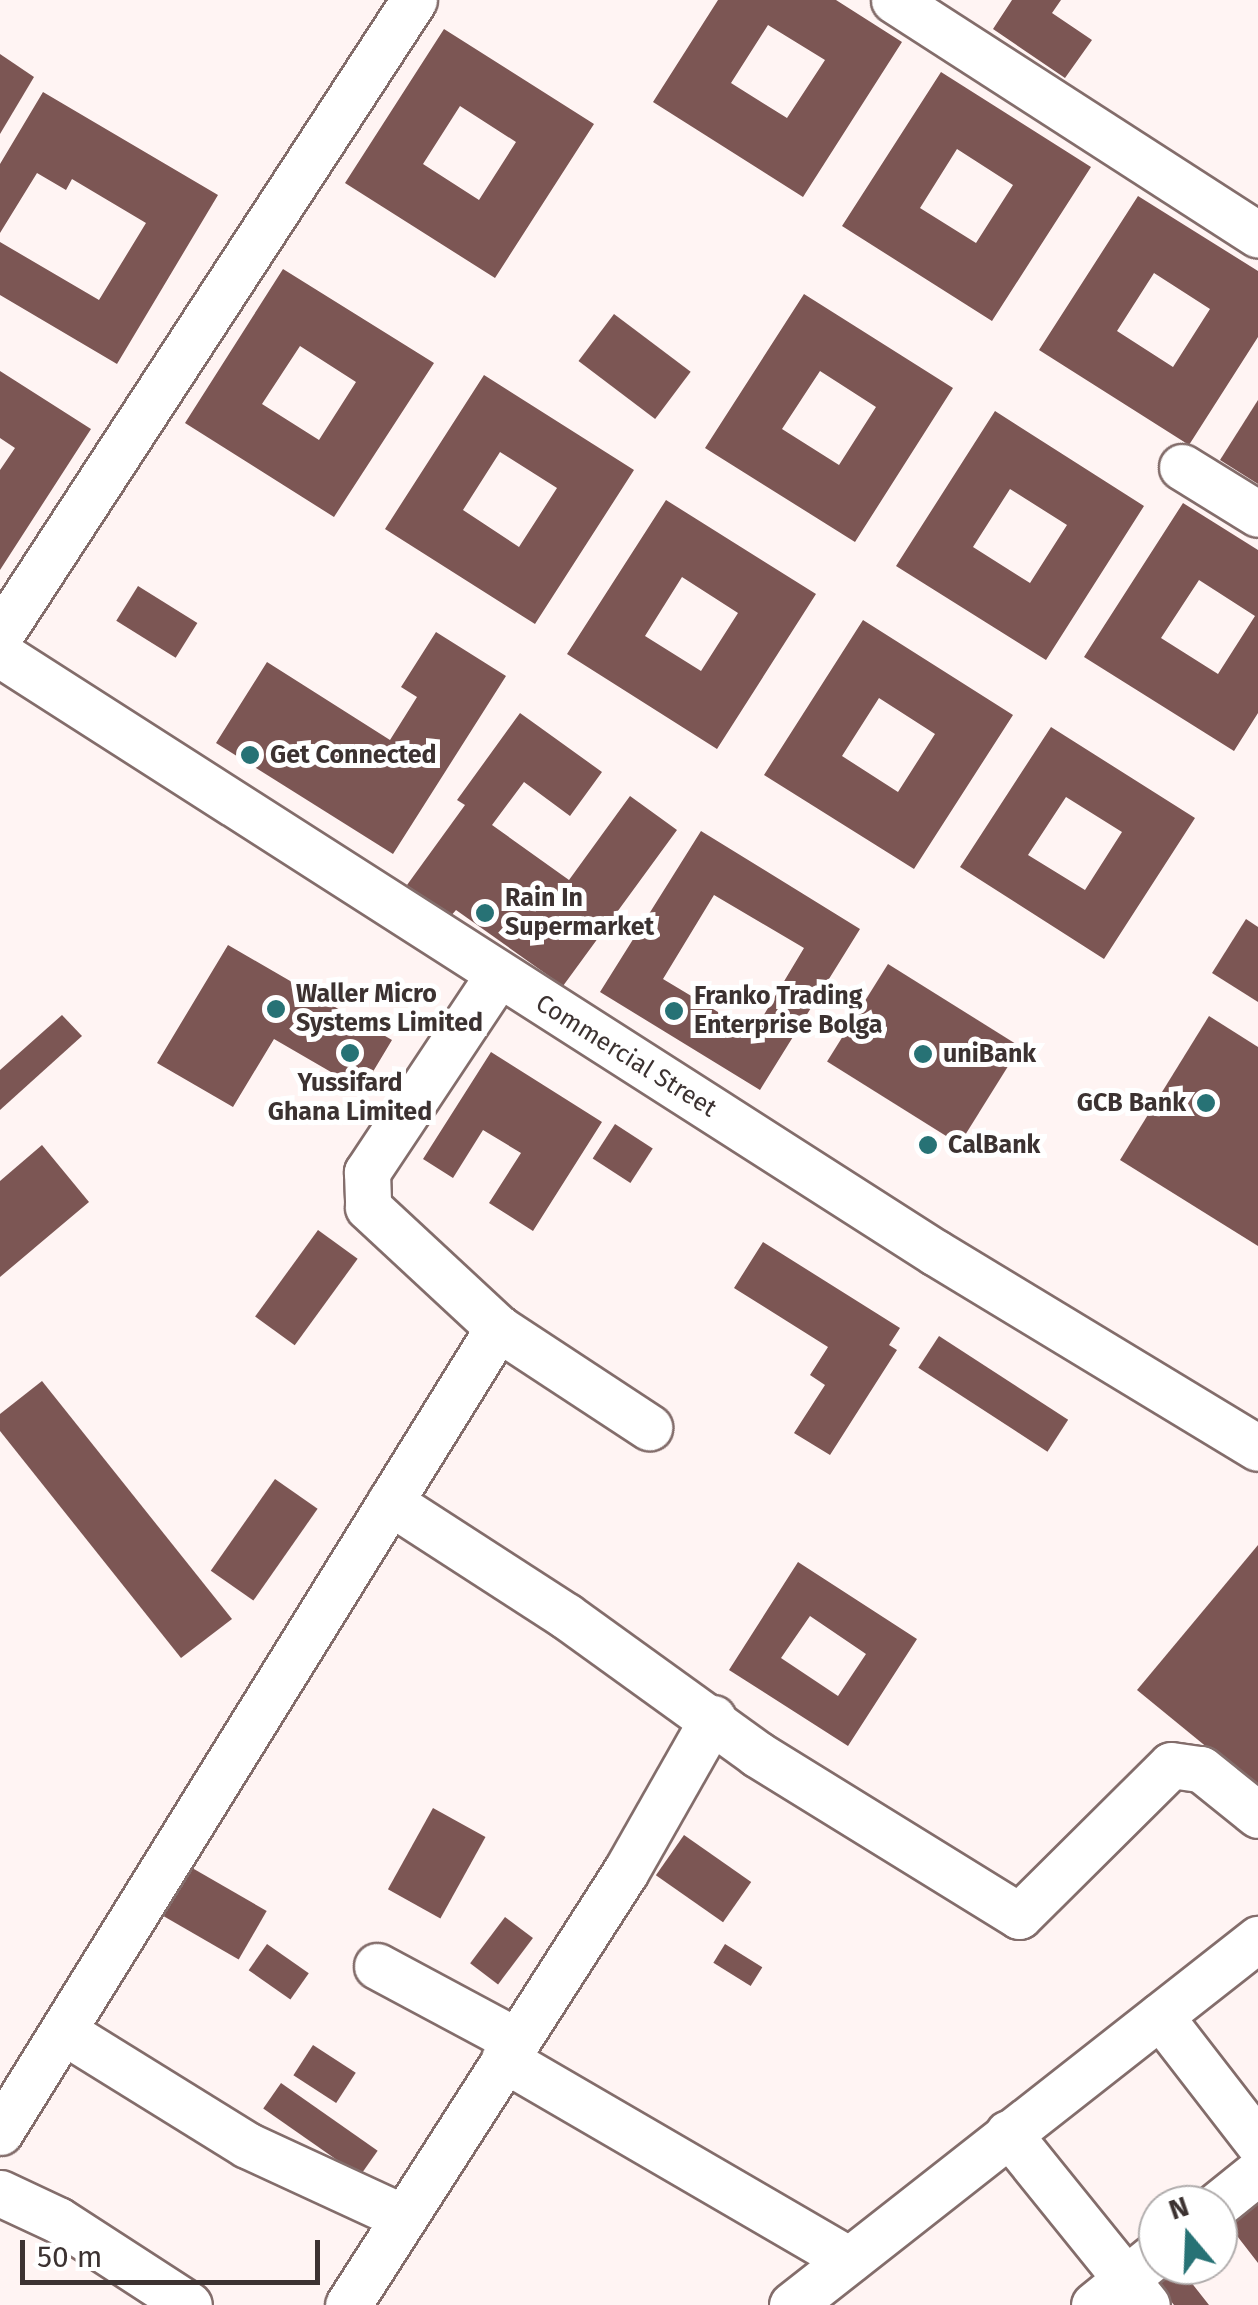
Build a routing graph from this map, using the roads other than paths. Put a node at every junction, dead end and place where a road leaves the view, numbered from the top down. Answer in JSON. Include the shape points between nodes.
{"nodes":[{"id":1,"x":414,"y":0,"type":"edge"},
{"id":2,"x":894,"y":0,"type":"edge"},
{"id":3,"x":1258,"y":235,"type":"edge"},
{"id":4,"x":1182,"y":467,"type":"dead end"},
{"id":5,"x":1258,"y":514,"type":"edge"},
{"id":6,"x":0,"y":635,"type":"edge"},
{"id":7,"x":0,"y":654,"type":"edge"},
{"id":8,"x":498,"y":975,"type":"junction"},
{"id":9,"x":498,"y":1328,"type":"junction"},
{"id":10,"x":649,"y":1427,"type":"dead end"},
{"id":11,"x":1258,"y":1448,"type":"edge"},
{"id":12,"x":390,"y":1502,"type":"junction"},
{"id":13,"x":713,"y":1718,"type":"junction"},
{"id":14,"x":1258,"y":1815,"type":"edge"},
{"id":15,"x":1258,"y":1940,"type":"edge"},
{"id":16,"x":377,"y":1966,"type":"dead end"},
{"id":17,"x":1160,"y":2016,"type":"junction"},
{"id":18,"x":63,"y":2031,"type":"junction"},
{"id":19,"x":511,"y":2050,"type":"junction"},
{"id":20,"x":0,"y":2132,"type":"edge"},
{"id":21,"x":1008,"y":2134,"type":"junction"},
{"id":22,"x":1258,"y":2143,"type":"edge"},
{"id":23,"x":1258,"y":2172,"type":"edge"},
{"id":24,"x":1238,"y":2188,"type":"edge"},
{"id":25,"x":0,"y":2193,"type":"edge"},
{"id":26,"x":403,"y":2216,"type":"junction"},
{"id":27,"x":849,"y":2260,"type":"junction"},
{"id":28,"x":1131,"y":2285,"type":"edge"},
{"id":29,"x":189,"y":2305,"type":"edge"},
{"id":30,"x":348,"y":2305,"type":"edge"},
{"id":31,"x":792,"y":2305,"type":"edge"}],
"edges":[{"from":1,"to":6,"type":"street"},
{"from":2,"to":3,"type":"street"},
{"from":4,"to":5,"type":"street"},
{"from":7,"to":8,"type":"street","name":"Commercial Street"},
{"from":8,"to":9,"type":"street","via":[[367,1172],[368,1207]]},
{"from":8,"to":11,"type":"street","name":"Commercial Street"},
{"from":9,"to":10,"type":"street"},
{"from":9,"to":12,"type":"street"},
{"from":12,"to":13,"type":"street"},
{"from":12,"to":18,"type":"street"},
{"from":13,"to":14,"type":"street","via":[[879,1834],[1019,1916],[1171,1764],[1200,1769]]},
{"from":13,"to":19,"type":"street"},
{"from":15,"to":17,"type":"street"},
{"from":16,"to":19,"type":"street"},
{"from":17,"to":21,"type":"street"},
{"from":17,"to":22,"type":"street"},
{"from":18,"to":20,"type":"street"},
{"from":18,"to":26,"type":"street","via":[[247,2146]]},
{"from":19,"to":26,"type":"street"},
{"from":19,"to":27,"type":"street"},
{"from":21,"to":27,"type":"street"},
{"from":21,"to":28,"type":"street"},
{"from":23,"to":24,"type":"street"},
{"from":25,"to":29,"type":"street","via":[[58,2220]]},
{"from":26,"to":30,"type":"street"},
{"from":27,"to":31,"type":"street"}]}
